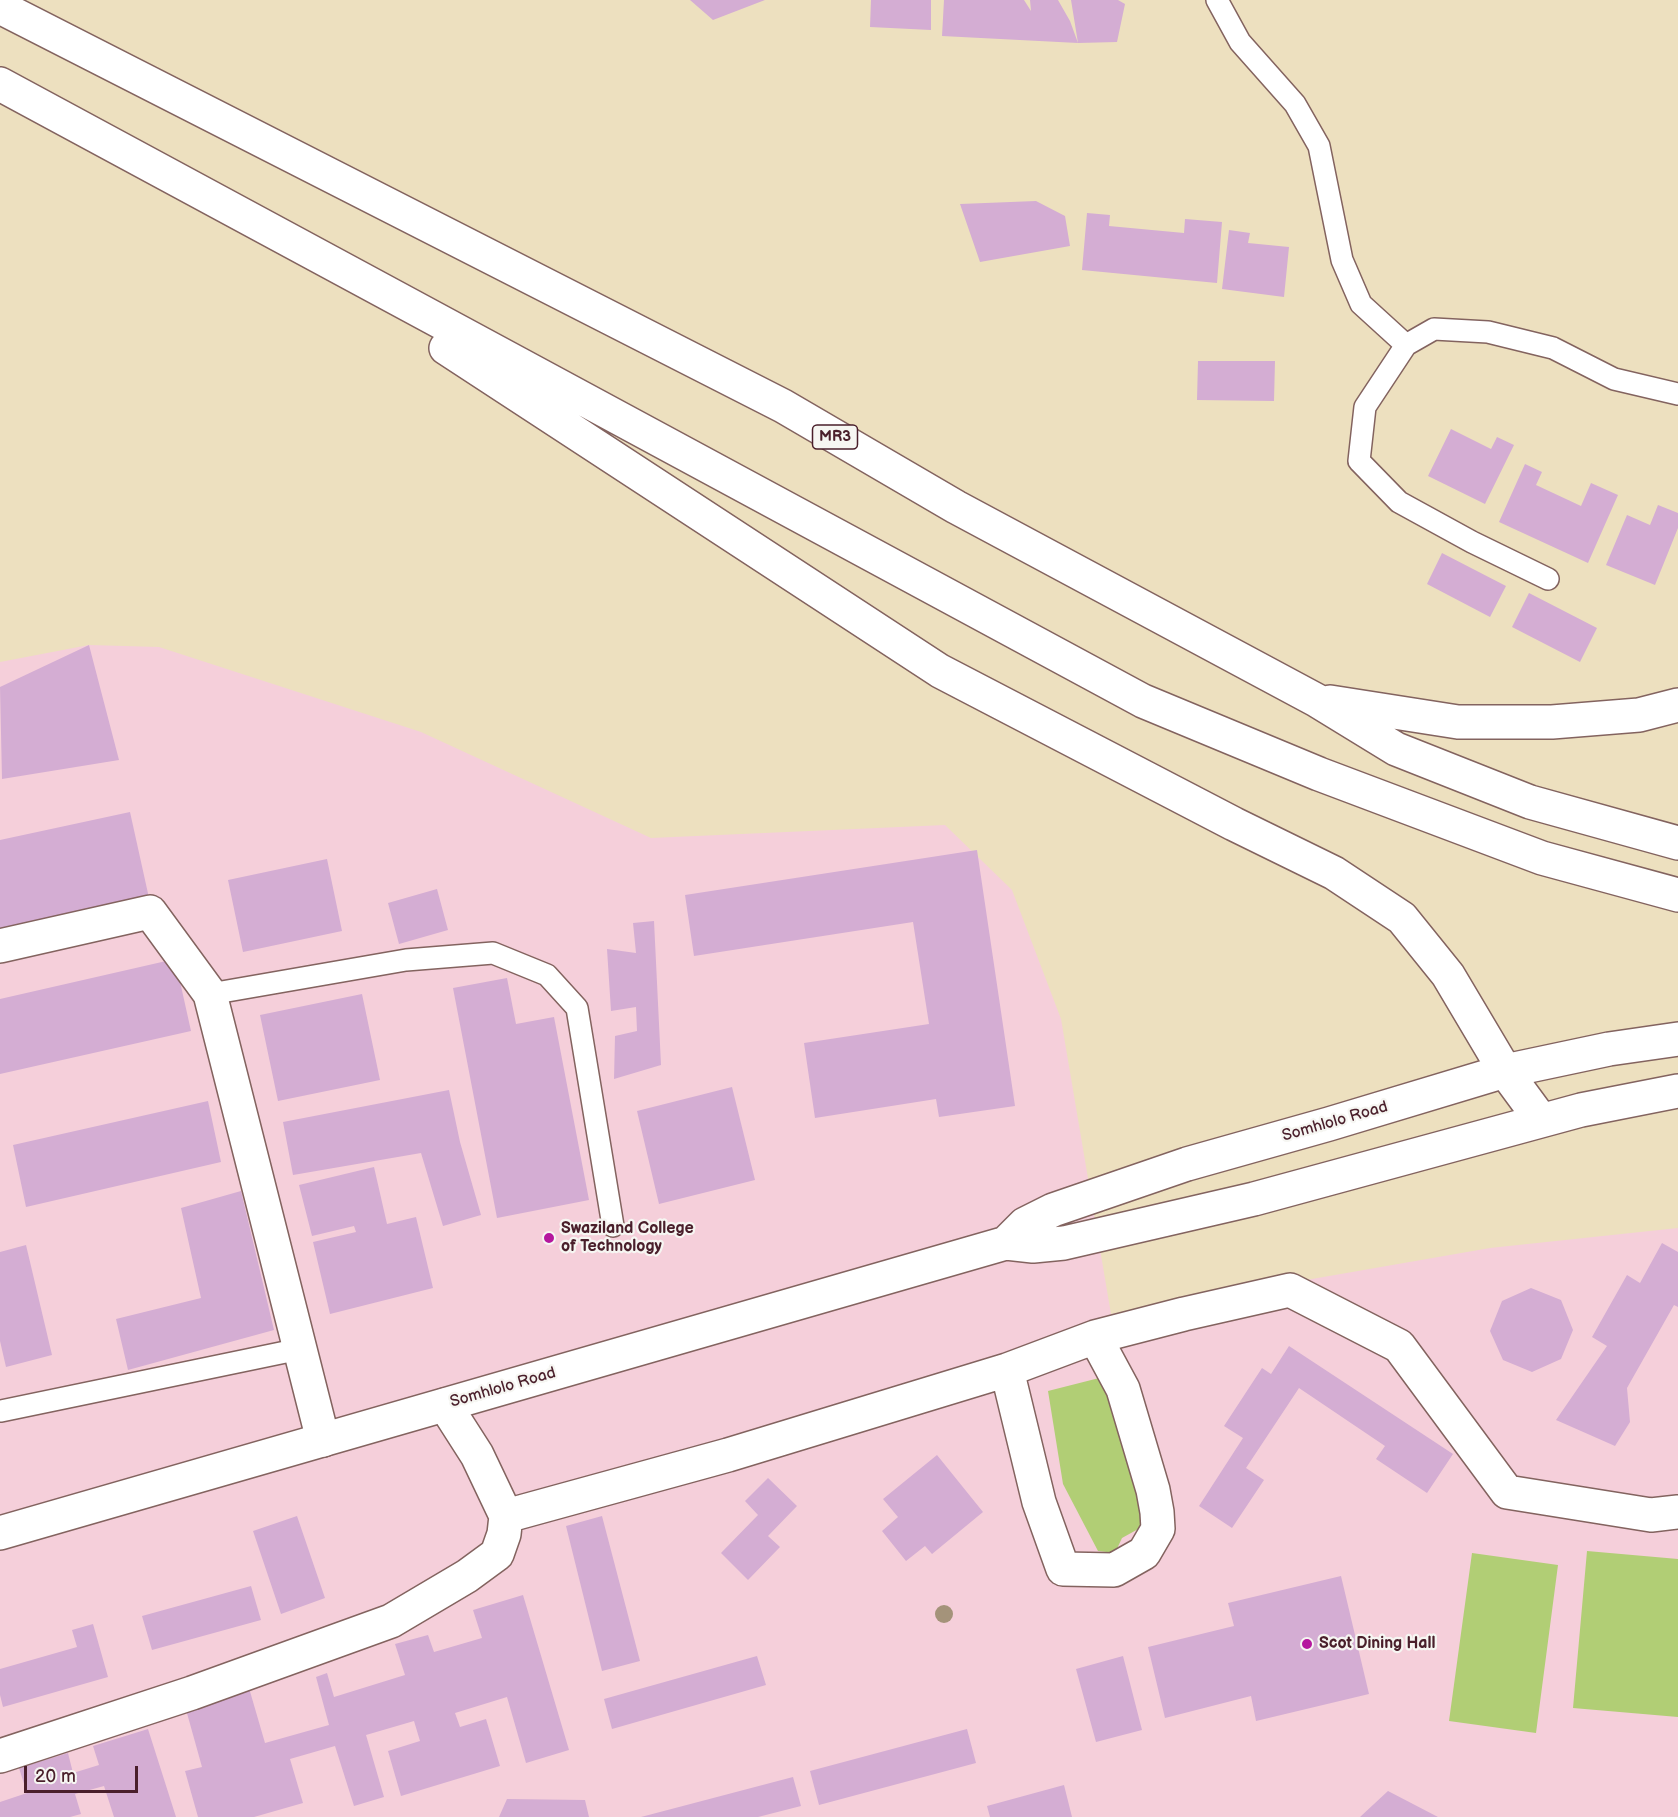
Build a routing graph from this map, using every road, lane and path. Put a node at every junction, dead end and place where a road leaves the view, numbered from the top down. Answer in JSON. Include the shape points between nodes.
{"nodes":[{"id":1,"x":1217,"y":0,"type":"edge"},
{"id":2,"x":0,"y":7,"type":"edge"},
{"id":3,"x":0,"y":84,"type":"edge"},
{"id":4,"x":247,"y":218,"type":"junction"},
{"id":5,"x":1406,"y":345,"type":"junction"},
{"id":6,"x":1678,"y":394,"type":"edge"},
{"id":7,"x":1548,"y":579,"type":"dead end"},
{"id":8,"x":1316,"y":700,"type":"junction"},
{"id":9,"x":1678,"y":705,"type":"edge"},
{"id":10,"x":1678,"y":843,"type":"edge"},
{"id":11,"x":1678,"y":895,"type":"edge"},
{"id":12,"x":0,"y":946,"type":"edge"},
{"id":13,"x":210,"y":994,"type":"junction"},
{"id":14,"x":1678,"y":1039,"type":"edge"},
{"id":15,"x":1505,"y":1071,"type":"junction"},
{"id":16,"x":1678,"y":1091,"type":"edge"},
{"id":17,"x":1541,"y":1120,"type":"junction"},
{"id":18,"x":613,"y":1227,"type":"dead end"},
{"id":19,"x":1006,"y":1243,"type":"junction"},
{"id":20,"x":1095,"y":1337,"type":"junction"},
{"id":21,"x":300,"y":1349,"type":"junction"},
{"id":22,"x":1007,"y":1370,"type":"junction"},
{"id":23,"x":446,"y":1405,"type":"junction"},
{"id":24,"x":2,"y":1411,"type":"dead end"},
{"id":25,"x":323,"y":1440,"type":"junction"},
{"id":26,"x":1678,"y":1512,"type":"edge"},
{"id":27,"x":506,"y":1516,"type":"junction"},
{"id":28,"x":0,"y":1533,"type":"edge"},
{"id":29,"x":0,"y":1756,"type":"edge"}],
"edges":[{"from":1,"to":5,"type":"lane","via":[[1240,42],[1295,104],[1319,146],[1342,260],[1361,304]]},
{"from":2,"to":8,"type":"main road","number":"MR3","via":[[783,406],[956,507]]},
{"from":3,"to":4,"type":"main road"},
{"from":4,"to":11,"type":"main road","via":[[1143,701],[1319,774],[1542,858]]},
{"from":4,"to":15,"type":"main road","via":[[940,671],[1334,873],[1402,918],[1448,975]]},
{"from":5,"to":6,"type":"lane","via":[[1434,329],[1488,332],[1553,348],[1614,380]]},
{"from":5,"to":7,"type":"lane","via":[[1365,407],[1359,461],[1399,502]]},
{"from":8,"to":9,"type":"main road","via":[[1458,722],[1552,722],[1639,715]]},
{"from":8,"to":10,"type":"main road","number":"MR3","via":[[1396,749],[1518,798]]},
{"from":12,"to":13,"type":"main road","via":[[150,912]]},
{"from":13,"to":18,"type":"lane","via":[[406,960],[494,953],[547,975],[577,1008]]},
{"from":13,"to":21,"type":"main road"},
{"from":14,"to":15,"type":"main road","name":"Somhlolo Road"},
{"from":15,"to":17,"type":"main road"},
{"from":15,"to":19,"type":"main road","name":"Somhlolo Road","via":[[1105,1191],[1025,1224]]},
{"from":16,"to":17,"type":"main road","name":"Somhlolo Road"},
{"from":17,"to":19,"type":"main road","name":"Somhlolo Road","via":[[1254,1199],[1064,1243]]},
{"from":19,"to":23,"type":"main road","name":"Somhlolo Road"},
{"from":20,"to":22,"type":"main road"},
{"from":20,"to":22,"type":"main road","via":[[1123,1389],[1157,1512],[1158,1529],[1144,1553],[1114,1570],[1063,1569],[1040,1502]]},
{"from":20,"to":26,"type":"main road","via":[[1290,1290],[1399,1346],[1506,1492],[1651,1515]]},
{"from":21,"to":24,"type":"lane"},
{"from":21,"to":25,"type":"main road"},
{"from":22,"to":27,"type":"main road","via":[[729,1455]]},
{"from":23,"to":25,"type":"main road","name":"Somhlolo Road"},
{"from":23,"to":27,"type":"main road","via":[[477,1455]]},
{"from":25,"to":28,"type":"main road","name":"Somhlolo Road"},
{"from":27,"to":29,"type":"main road","via":[[497,1554],[391,1621],[192,1693]]}]}
